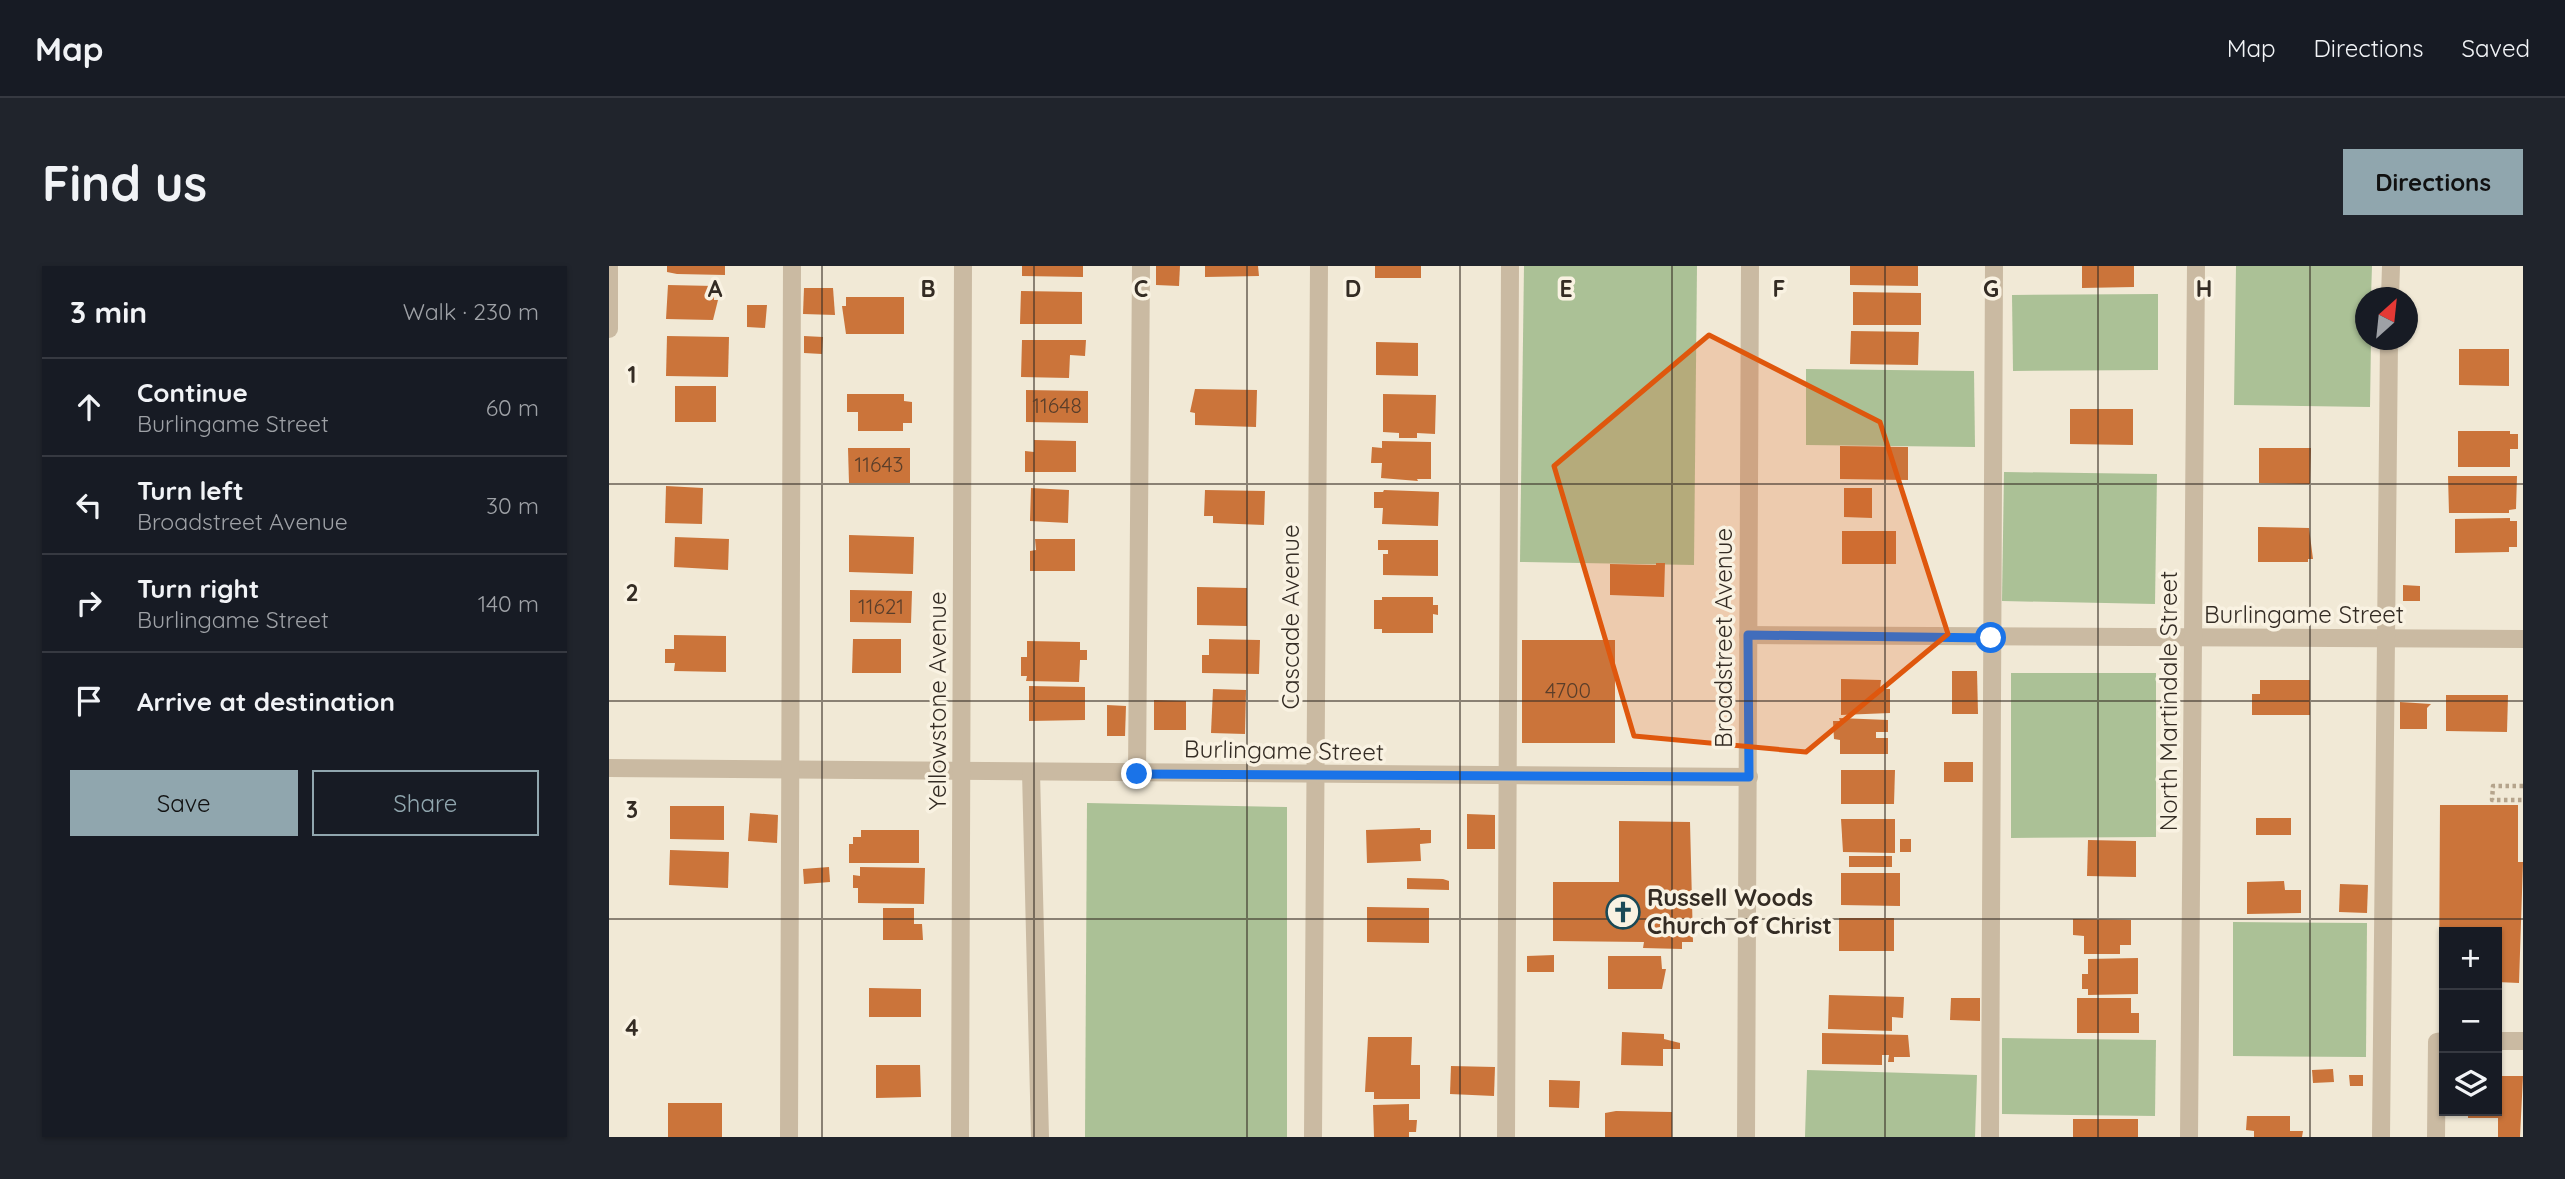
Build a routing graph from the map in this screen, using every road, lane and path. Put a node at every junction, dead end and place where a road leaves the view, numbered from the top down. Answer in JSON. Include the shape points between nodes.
{"nodes":[{"id":1,"x":609,"y":266,"type":"edge"},
{"id":2,"x":792,"y":266,"type":"edge"},
{"id":3,"x":963,"y":266,"type":"edge"},
{"id":4,"x":1141,"y":266,"type":"edge"},
{"id":5,"x":1319,"y":266,"type":"edge"},
{"id":6,"x":1510,"y":266,"type":"edge"},
{"id":7,"x":1749,"y":266,"type":"edge"},
{"id":8,"x":1994,"y":266,"type":"edge"},
{"id":9,"x":2196,"y":266,"type":"edge"},
{"id":10,"x":2391,"y":266,"type":"edge"},
{"id":11,"x":2390,"y":287,"type":"edge"},
{"id":12,"x":609,"y":329,"type":"edge"},
{"id":13,"x":2389,"y":350,"type":"edge"},
{"id":14,"x":1748,"y":635,"type":"junction"},
{"id":15,"x":1991,"y":638,"type":"junction"},
{"id":16,"x":2194,"y":639,"type":"junction"},
{"id":17,"x":2384,"y":639,"type":"junction"},
{"id":18,"x":2523,"y":639,"type":"edge"},
{"id":19,"x":609,"y":768,"type":"edge"},
{"id":20,"x":792,"y":770,"type":"junction"},
{"id":21,"x":962,"y":772,"type":"junction"},
{"id":22,"x":1031,"y":772,"type":"junction"},
{"id":23,"x":1137,"y":774,"type":"junction"},
{"id":24,"x":1314,"y":776,"type":"junction"},
{"id":25,"x":1507,"y":776,"type":"junction"},
{"id":26,"x":1749,"y":777,"type":"junction"},
{"id":27,"x":2523,"y":786,"type":"edge"},
{"id":28,"x":2523,"y":800,"type":"edge"},
{"id":29,"x":2502,"y":1041,"type":"edge"},
{"id":30,"x":2523,"y":1041,"type":"edge"},
{"id":31,"x":2439,"y":1042,"type":"edge"},
{"id":32,"x":789,"y":1137,"type":"edge"},
{"id":33,"x":961,"y":1137,"type":"edge"},
{"id":34,"x":1040,"y":1137,"type":"edge"},
{"id":35,"x":1313,"y":1137,"type":"edge"},
{"id":36,"x":1506,"y":1137,"type":"edge"},
{"id":37,"x":1746,"y":1137,"type":"edge"},
{"id":38,"x":1990,"y":1137,"type":"edge"},
{"id":39,"x":2189,"y":1137,"type":"edge"},
{"id":40,"x":2381,"y":1137,"type":"edge"},
{"id":41,"x":2436,"y":1137,"type":"edge"}],
"edges":[{"from":1,"to":12,"type":"street"},
{"from":2,"to":20,"type":"street"},
{"from":3,"to":21,"type":"street","name":"Yellowstone Avenue"},
{"from":4,"to":23,"type":"street"},
{"from":5,"to":24,"type":"street","name":"Cascade Avenue"},
{"from":6,"to":25,"type":"street"},
{"from":7,"to":14,"type":"street","name":"Broadstreet Avenue"},
{"from":8,"to":15,"type":"street"},
{"from":9,"to":16,"type":"street","name":"North Martindale Street"},
{"from":10,"to":11,"type":"street"},
{"from":13,"to":17,"type":"street"},
{"from":14,"to":15,"type":"street","name":"Burlingame Street"},
{"from":14,"to":26,"type":"street","name":"Broadstreet Avenue"},
{"from":15,"to":16,"type":"street","name":"Burlingame Street"},
{"from":15,"to":38,"type":"street"},
{"from":16,"to":17,"type":"street","name":"Burlingame Street"},
{"from":16,"to":39,"type":"street","name":"North Martindale Street"},
{"from":17,"to":18,"type":"street","name":"Burlingame Street"},
{"from":17,"to":40,"type":"street"},
{"from":19,"to":20,"type":"street","name":"Burlingame Street"},
{"from":20,"to":21,"type":"street","name":"Burlingame Street"},
{"from":20,"to":32,"type":"street"},
{"from":21,"to":22,"type":"street","name":"Burlingame Street"},
{"from":21,"to":33,"type":"street","name":"Yellowstone Avenue"},
{"from":22,"to":23,"type":"street","name":"Burlingame Street"},
{"from":22,"to":34,"type":"street"},
{"from":23,"to":24,"type":"street","name":"Burlingame Street"},
{"from":24,"to":25,"type":"street","name":"Burlingame Street"},
{"from":24,"to":35,"type":"street","name":"Cascade Avenue"},
{"from":25,"to":26,"type":"street","name":"Burlingame Street"},
{"from":25,"to":36,"type":"street"},
{"from":26,"to":37,"type":"street","name":"Broadstreet Avenue"},
{"from":27,"to":28,"type":"path","via":[[2493,786],[2493,800]]},
{"from":29,"to":30,"type":"street"},
{"from":31,"to":41,"type":"street"}]}
